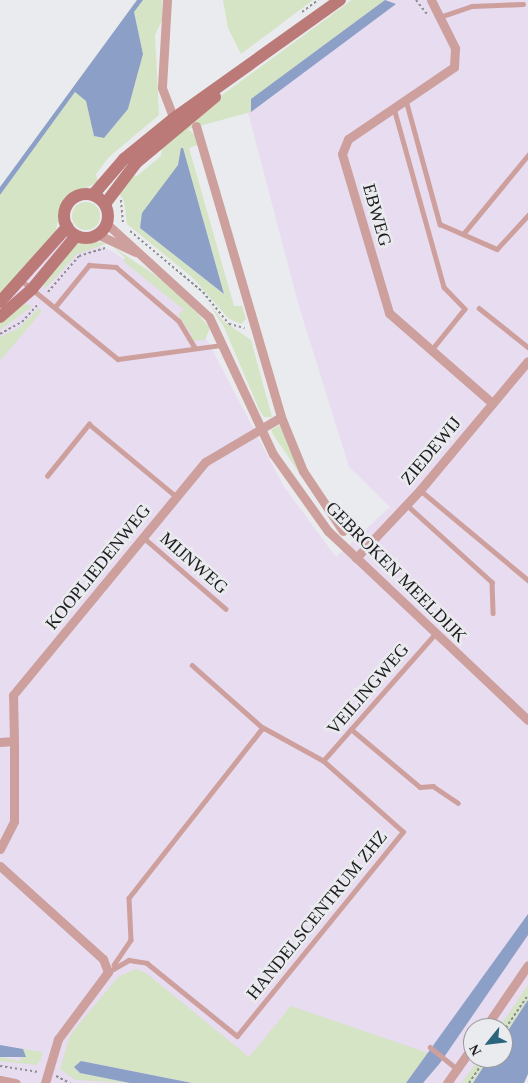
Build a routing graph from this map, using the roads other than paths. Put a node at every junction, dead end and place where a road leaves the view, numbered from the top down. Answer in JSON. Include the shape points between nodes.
{"nodes":[{"id":1,"x":167,"y":0,"type":"edge"},
{"id":2,"x":340,"y":0,"type":"edge"},
{"id":3,"x":431,"y":0,"type":"edge"},
{"id":4,"x":523,"y":4,"type":"dead end"},
{"id":5,"x":440,"y":16,"type":"junction"},
{"id":6,"x":406,"y":100,"type":"junction"},
{"id":7,"x":394,"y":108,"type":"junction"},
{"id":8,"x":177,"y":124,"type":"junction"},
{"id":9,"x":196,"y":126,"type":"dead end"},
{"id":10,"x":528,"y":155,"type":"edge"},
{"id":11,"x":93,"y":195,"type":"junction"},
{"id":12,"x":105,"y":204,"type":"junction"},
{"id":13,"x":528,"y":215,"type":"edge"},
{"id":14,"x":107,"y":224,"type":"junction"},
{"id":15,"x":71,"y":231,"type":"junction"},
{"id":16,"x":464,"y":233,"type":"junction"},
{"id":17,"x":99,"y":235,"type":"junction"},
{"id":18,"x":135,"y":252,"type":"junction"},
{"id":19,"x":21,"y":280,"type":"junction"},
{"id":20,"x":32,"y":289,"type":"junction"},
{"id":21,"x":0,"y":302,"type":"edge"},
{"id":22,"x":55,"y":308,"type":"junction"},
{"id":23,"x":479,"y":308,"type":"dead end"},
{"id":24,"x":0,"y":317,"type":"edge"},
{"id":25,"x":223,"y":344,"type":"junction"},
{"id":26,"x":528,"y":347,"type":"edge"},
{"id":27,"x":195,"y":348,"type":"junction"},
{"id":28,"x":431,"y":352,"type":"junction"},
{"id":29,"x":528,"y":361,"type":"edge"},
{"id":30,"x":492,"y":403,"type":"junction"},
{"id":31,"x":281,"y":417,"type":"junction"},
{"id":32,"x":260,"y":430,"type":"junction"},
{"id":33,"x":48,"y":476,"type":"dead end"},
{"id":34,"x":420,"y":490,"type":"junction"},
{"id":35,"x":177,"y":497,"type":"junction"},
{"id":36,"x":407,"y":505,"type":"junction"},
{"id":37,"x":343,"y":532,"type":"dead end"},
{"id":38,"x":144,"y":538,"type":"junction"},
{"id":39,"x":356,"y":558,"type":"junction"},
{"id":40,"x":528,"y":580,"type":"edge"},
{"id":41,"x":226,"y":609,"type":"dead end"},
{"id":42,"x":493,"y":613,"type":"dead end"},
{"id":43,"x":434,"y":635,"type":"junction"},
{"id":44,"x":192,"y":665,"type":"dead end"},
{"id":45,"x":528,"y":720,"type":"edge"},
{"id":46,"x":263,"y":728,"type":"junction"},
{"id":47,"x":350,"y":729,"type":"junction"},
{"id":48,"x":0,"y":742,"type":"edge"},
{"id":49,"x":14,"y":742,"type":"junction"},
{"id":50,"x":323,"y":761,"type":"junction"},
{"id":51,"x":458,"y":803,"type":"dead end"},
{"id":52,"x":0,"y":849,"type":"edge"},
{"id":53,"x":0,"y":866,"type":"edge"},
{"id":54,"x":528,"y":965,"type":"edge"},
{"id":55,"x":111,"y":968,"type":"junction"},
{"id":56,"x":492,"y":1018,"type":"edge"},
{"id":57,"x":430,"y":1047,"type":"dead end"},
{"id":58,"x":463,"y":1057,"type":"edge"},
{"id":59,"x":454,"y":1067,"type":"junction"},
{"id":60,"x":46,"y":1079,"type":"edge"},
{"id":61,"x":0,"y":1080,"type":"edge"},
{"id":62,"x":16,"y":1083,"type":"edge"},
{"id":63,"x":447,"y":1083,"type":"edge"}],
"edges":[{"from":1,"to":8,"type":"street","via":[[162,88]]},
{"from":2,"to":8,"type":"main road"},
{"from":3,"to":5,"type":"street","name":"EBWEG"},
{"from":4,"to":5,"type":"lane","via":[[472,6]]},
{"from":5,"to":6,"type":"street","name":"EBWEG","via":[[456,48],[454,67]]},
{"from":6,"to":7,"type":"street","name":"EBWEG"},
{"from":6,"to":16,"type":"lane","via":[[440,224]]},
{"from":7,"to":28,"type":"lane","via":[[444,287],[465,308]]},
{"from":7,"to":28,"type":"street","name":"EBWEG","via":[[348,139],[342,154],[389,314]]},
{"from":8,"to":11,"type":"main road","via":[[128,155]]},
{"from":8,"to":12,"type":"main road","via":[[136,163]]},
{"from":9,"to":31,"type":"street","name":"GEBROKEN MEELDIJK"},
{"from":10,"to":16,"type":"lane"},
{"from":11,"to":12,"type":"main road"},
{"from":11,"to":15,"type":"main road","via":[[72,200],[65,212]]},
{"from":12,"to":14,"type":"main road"},
{"from":13,"to":16,"type":"lane","via":[[501,249]]},
{"from":14,"to":17,"type":"main road"},
{"from":14,"to":18,"type":"street","name":"GEBROKEN MEELDIJK"},
{"from":15,"to":17,"type":"main road"},
{"from":15,"to":19,"type":"main road"},
{"from":15,"to":20,"type":"main road"},
{"from":17,"to":18,"type":"street","name":"GEBROKEN MEELDIJK"},
{"from":18,"to":25,"type":"street","name":"GEBROKEN MEELDIJK","via":[[198,303]]},
{"from":19,"to":20,"type":"lane"},
{"from":19,"to":21,"type":"main road"},
{"from":20,"to":22,"type":"lane"},
{"from":20,"to":24,"type":"main road"},
{"from":22,"to":27,"type":"lane","via":[[118,359]]},
{"from":22,"to":27,"type":"lane","via":[[90,265],[116,267],[179,321]]},
{"from":23,"to":26,"type":"lane"},
{"from":25,"to":27,"type":"lane"},
{"from":25,"to":32,"type":"street","name":"GEBROKEN MEELDIJK"},
{"from":28,"to":30,"type":"street","name":"EBWEG"},
{"from":29,"to":30,"type":"street","name":"ZIEDEWIJ"},
{"from":30,"to":34,"type":"street","name":"ZIEDEWIJ"},
{"from":31,"to":32,"type":"street"},
{"from":31,"to":37,"type":"street","name":"GEBROKEN MEELDIJK","via":[[303,471]]},
{"from":32,"to":35,"type":"street","name":"KOOPLIEDENWEG","via":[[205,462]]},
{"from":32,"to":39,"type":"street","name":"GEBROKEN MEELDIJK","via":[[300,496]]},
{"from":33,"to":35,"type":"lane","via":[[89,424]]},
{"from":34,"to":36,"type":"street","name":"ZIEDEWIJ"},
{"from":34,"to":40,"type":"lane"},
{"from":35,"to":38,"type":"street","name":"KOOPLIEDENWEG"},
{"from":36,"to":39,"type":"street","name":"ZIEDEWIJ"},
{"from":36,"to":42,"type":"lane","via":[[492,582]]},
{"from":38,"to":41,"type":"lane","name":"MIJNWEG"},
{"from":38,"to":49,"type":"street","name":"KOOPLIEDENWEG","via":[[13,696]]},
{"from":39,"to":43,"type":"street","name":"GEBROKEN MEELDIJK"},
{"from":43,"to":45,"type":"street","name":"GEBROKEN MEELDIJK"},
{"from":43,"to":47,"type":"lane","name":"VEILINGWEG"},
{"from":44,"to":46,"type":"lane","name":"HANDELSCENTRUM ZHZ"},
{"from":46,"to":50,"type":"lane","name":"HANDELSCENTRUM ZHZ"},
{"from":46,"to":55,"type":"lane","via":[[129,898],[132,940]]},
{"from":47,"to":50,"type":"lane","name":"VEILINGWEG"},
{"from":47,"to":51,"type":"lane","via":[[420,787],[433,786]]},
{"from":48,"to":49,"type":"street"},
{"from":49,"to":52,"type":"street","name":"KOOPLIEDENWEG","via":[[14,821]]},
{"from":50,"to":55,"type":"lane","name":"HANDELSCENTRUM ZHZ","via":[[403,832],[237,1036],[148,963],[129,960]]},
{"from":53,"to":55,"type":"street"},
{"from":54,"to":56,"type":"street"},
{"from":55,"to":60,"type":"street","via":[[58,1040]]},
{"from":57,"to":59,"type":"lane"},
{"from":58,"to":59,"type":"street"},
{"from":59,"to":63,"type":"street"},
{"from":61,"to":62,"type":"street"}]}
